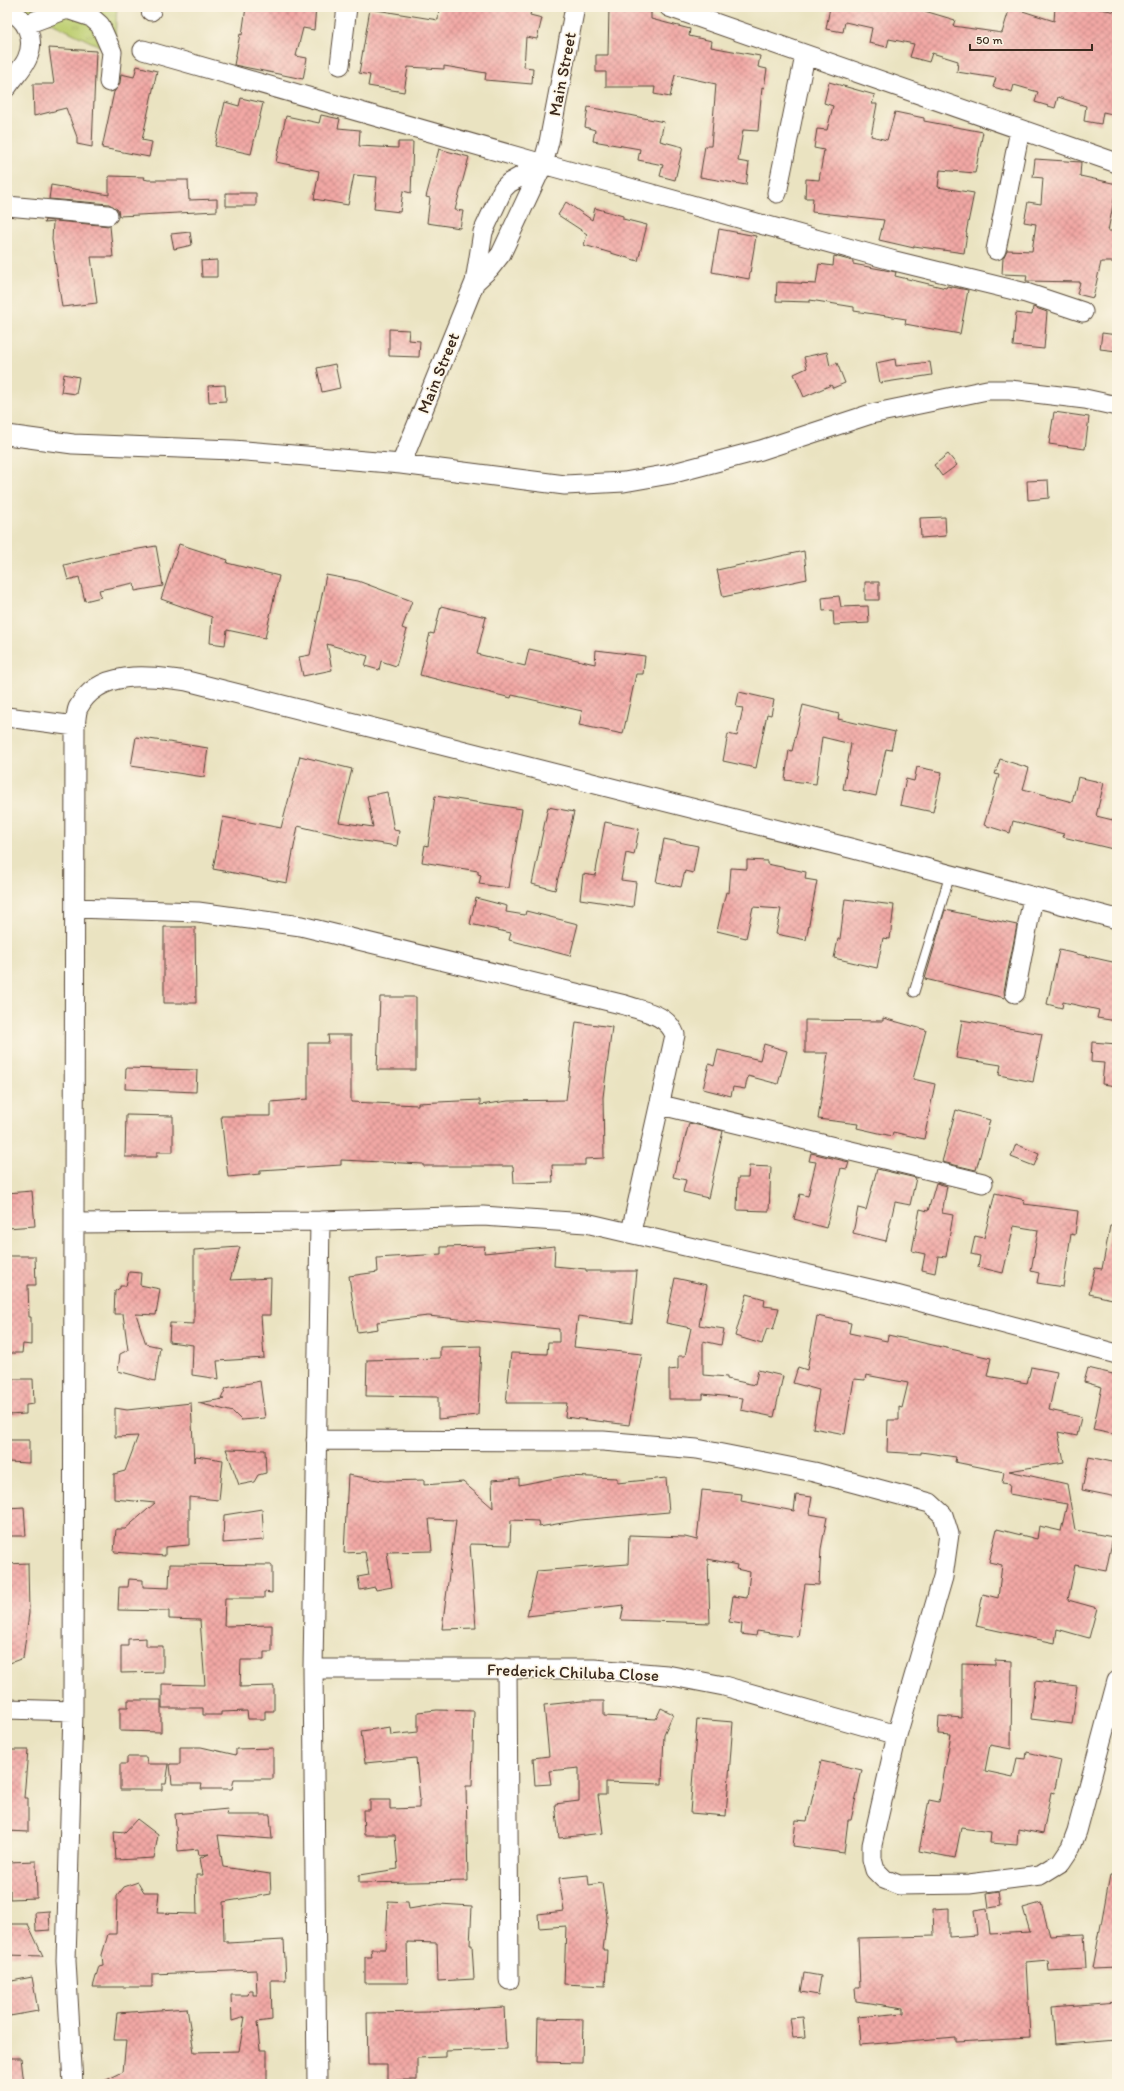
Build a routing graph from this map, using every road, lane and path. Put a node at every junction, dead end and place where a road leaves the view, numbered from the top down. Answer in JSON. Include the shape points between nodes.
{"nodes":[{"id":1,"x":347,"y":7,"type":"edge"},
{"id":2,"x":575,"y":7,"type":"edge"},
{"id":3,"x":669,"y":7,"type":"edge"},
{"id":4,"x":7,"y":11,"type":"edge"},
{"id":5,"x":27,"y":24,"type":"junction"},
{"id":6,"x":143,"y":50,"type":"dead end"},
{"id":7,"x":805,"y":56,"type":"junction"},
{"id":8,"x":340,"y":65,"type":"dead end"},
{"id":9,"x":109,"y":82,"type":"dead end"},
{"id":10,"x":7,"y":87,"type":"edge"},
{"id":11,"x":1020,"y":130,"type":"junction"},
{"id":12,"x":1117,"y":163,"type":"edge"},
{"id":13,"x":543,"y":164,"type":"junction"},
{"id":14,"x":777,"y":193,"type":"dead end"},
{"id":15,"x":7,"y":206,"type":"edge"},
{"id":16,"x":108,"y":215,"type":"dead end"},
{"id":17,"x":996,"y":250,"type":"dead end"},
{"id":18,"x":475,"y":282,"type":"junction"},
{"id":19,"x":1083,"y":312,"type":"dead end"},
{"id":20,"x":1117,"y":406,"type":"edge"},
{"id":21,"x":7,"y":435,"type":"edge"},
{"id":22,"x":400,"y":464,"type":"junction"},
{"id":23,"x":7,"y":717,"type":"edge"},
{"id":24,"x":75,"y":726,"type":"junction"},
{"id":25,"x":950,"y":875,"type":"junction"},
{"id":26,"x":1033,"y":897,"type":"junction"},
{"id":27,"x":75,"y":908,"type":"junction"},
{"id":28,"x":1117,"y":919,"type":"edge"},
{"id":29,"x":914,"y":992,"type":"dead end"},
{"id":30,"x":1015,"y":993,"type":"dead end"},
{"id":31,"x":661,"y":1105,"type":"junction"},
{"id":32,"x":983,"y":1183,"type":"dead end"},
{"id":33,"x":320,"y":1221,"type":"junction"},
{"id":34,"x":74,"y":1223,"type":"junction"},
{"id":35,"x":631,"y":1232,"type":"junction"},
{"id":36,"x":1117,"y":1354,"type":"edge"},
{"id":37,"x":316,"y":1440,"type":"junction"},
{"id":38,"x":507,"y":1668,"type":"junction"},
{"id":39,"x":314,"y":1669,"type":"junction"},
{"id":40,"x":1117,"y":1681,"type":"edge"},
{"id":41,"x":7,"y":1709,"type":"edge"},
{"id":42,"x":72,"y":1711,"type":"junction"},
{"id":43,"x":897,"y":1735,"type":"junction"},
{"id":44,"x":509,"y":1980,"type":"dead end"},
{"id":45,"x":73,"y":2084,"type":"edge"},
{"id":46,"x":317,"y":2084,"type":"edge"}],
"edges":[{"from":1,"to":8,"type":"street"},
{"from":2,"to":13,"type":"street","name":"Main Street","via":[[550,142]]},
{"from":3,"to":7,"type":"street"},
{"from":4,"to":5,"type":"street","via":[[14,13]]},
{"from":5,"to":9,"type":"street","via":[[67,9],[91,17],[100,24],[112,52]]},
{"from":5,"to":10,"type":"street","via":[[31,41],[27,59]]},
{"from":6,"to":13,"type":"street"},
{"from":7,"to":11,"type":"street"},
{"from":7,"to":14,"type":"street"},
{"from":11,"to":12,"type":"street"},
{"from":11,"to":17,"type":"street"},
{"from":13,"to":18,"type":"street","name":"Main Street","via":[[500,254]]},
{"from":13,"to":18,"type":"street","name":"Main Street","via":[[503,189],[483,232],[478,250]]},
{"from":13,"to":19,"type":"street","via":[[895,261],[1026,293]]},
{"from":15,"to":16,"type":"street"},
{"from":18,"to":22,"type":"street","name":"Main Street"},
{"from":20,"to":22,"type":"street","via":[[1085,399],[1010,390],[987,390],[871,414],[746,454],[670,474],[624,482],[565,484]]},
{"from":21,"to":22,"type":"street","via":[[73,444],[233,450]]},
{"from":23,"to":24,"type":"street"},
{"from":24,"to":25,"type":"street","via":[[78,709],[85,699],[95,689],[113,679],[133,676],[187,681]]},
{"from":24,"to":27,"type":"street"},
{"from":25,"to":26,"type":"street"},
{"from":25,"to":29,"type":"lane"},
{"from":26,"to":28,"type":"street"},
{"from":26,"to":30,"type":"street"},
{"from":27,"to":31,"type":"street","via":[[198,912],[301,926],[609,1001],[663,1017],[672,1025],[675,1035]]},
{"from":27,"to":34,"type":"street"},
{"from":31,"to":32,"type":"street"},
{"from":31,"to":35,"type":"street"},
{"from":33,"to":34,"type":"street"},
{"from":33,"to":35,"type":"street","via":[[483,1216],[586,1223]]},
{"from":33,"to":37,"type":"street"},
{"from":34,"to":42,"type":"street"},
{"from":35,"to":36,"type":"street","via":[[896,1295]]},
{"from":37,"to":39,"type":"street"},
{"from":37,"to":43,"type":"street","via":[[602,1441],[697,1449],[814,1472],[930,1503],[944,1515],[949,1534],[943,1577]]},
{"from":38,"to":39,"type":"street","name":"Frederick Chiluba Close"},
{"from":38,"to":43,"type":"street","name":"Frederick Chiluba Close","via":[[594,1669],[667,1675],[724,1686]]},
{"from":38,"to":44,"type":"street"},
{"from":39,"to":46,"type":"street"},
{"from":40,"to":43,"type":"street","via":[[1072,1847],[1061,1862],[1040,1875],[969,1884],[899,1885],[884,1880],[875,1870],[872,1845]]},
{"from":41,"to":42,"type":"street"},
{"from":42,"to":45,"type":"street","via":[[66,1961]]}]}
